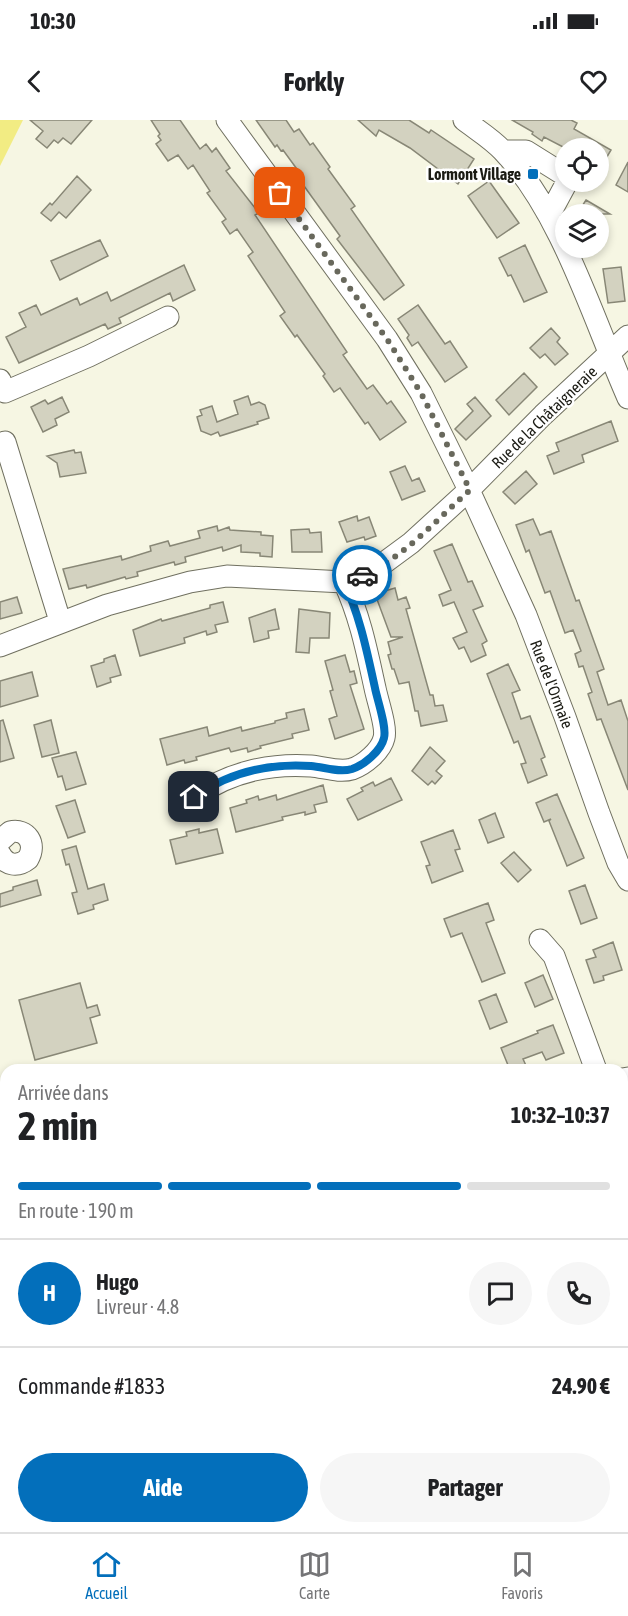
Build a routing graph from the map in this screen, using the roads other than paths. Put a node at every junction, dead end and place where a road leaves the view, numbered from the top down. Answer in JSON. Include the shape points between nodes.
{"nodes":[{"id":1,"x":227,"y":120,"type":"edge"},
{"id":2,"x":464,"y":120,"type":"edge"},
{"id":3,"x":504,"y":151,"type":"junction"},
{"id":4,"x":555,"y":169,"type":"edge"},
{"id":5,"x":562,"y":192,"type":"edge"},
{"id":6,"x":548,"y":213,"type":"junction"},
{"id":7,"x":168,"y":317,"type":"dead end"},
{"id":8,"x":628,"y":336,"type":"edge"},
{"id":9,"x":609,"y":354,"type":"junction"},
{"id":10,"x":0,"y":380,"type":"edge"},
{"id":11,"x":628,"y":398,"type":"edge"},
{"id":12,"x":4,"y":442,"type":"dead end"},
{"id":13,"x":470,"y":490,"type":"junction"},
{"id":14,"x":344,"y":582,"type":"junction"},
{"id":15,"x":60,"y":621,"type":"junction"},
{"id":16,"x":0,"y":646,"type":"edge"},
{"id":17,"x":194,"y":797,"type":"dead end"},
{"id":18,"x":0,"y":841,"type":"edge"},
{"id":19,"x":2,"y":860,"type":"edge"},
{"id":20,"x":628,"y":880,"type":"edge"},
{"id":21,"x":540,"y":940,"type":"dead end"},
{"id":22,"x":594,"y":1064,"type":"edge"}],
"edges":[{"from":1,"to":13,"type":"street","name":"Rue de l'Ormaie","via":[[387,339],[421,393]]},
{"from":2,"to":3,"type":"street"},
{"from":3,"to":4,"type":"street","via":[[526,151]]},
{"from":3,"to":6,"type":"street"},
{"from":5,"to":6,"type":"street"},
{"from":6,"to":9,"type":"street"},
{"from":7,"to":10,"type":"street","via":[[5,392]]},
{"from":8,"to":9,"type":"street","name":"Rue de la Châtaigneraie"},
{"from":9,"to":11,"type":"street"},
{"from":9,"to":13,"type":"street","name":"Rue de la Châtaigneraie"},
{"from":12,"to":15,"type":"street"},
{"from":13,"to":14,"type":"street","name":"Rue de la Châtaigneraie","via":[[373,571]]},
{"from":13,"to":20,"type":"street","name":"Rue de l'Ormaie","via":[[526,615]]},
{"from":14,"to":15,"type":"street","via":[[227,576],[107,604]]},
{"from":14,"to":17,"type":"street","via":[[363,636],[380,712],[384,737],[376,752],[341,771],[291,765],[262,768],[214,783]]},
{"from":15,"to":16,"type":"street"},
{"from":18,"to":19,"type":"street","via":[[5,834],[15,831],[25,834],[32,843],[28,859],[18,864]]},
{"from":21,"to":22,"type":"street","via":[[554,956]]}]}
